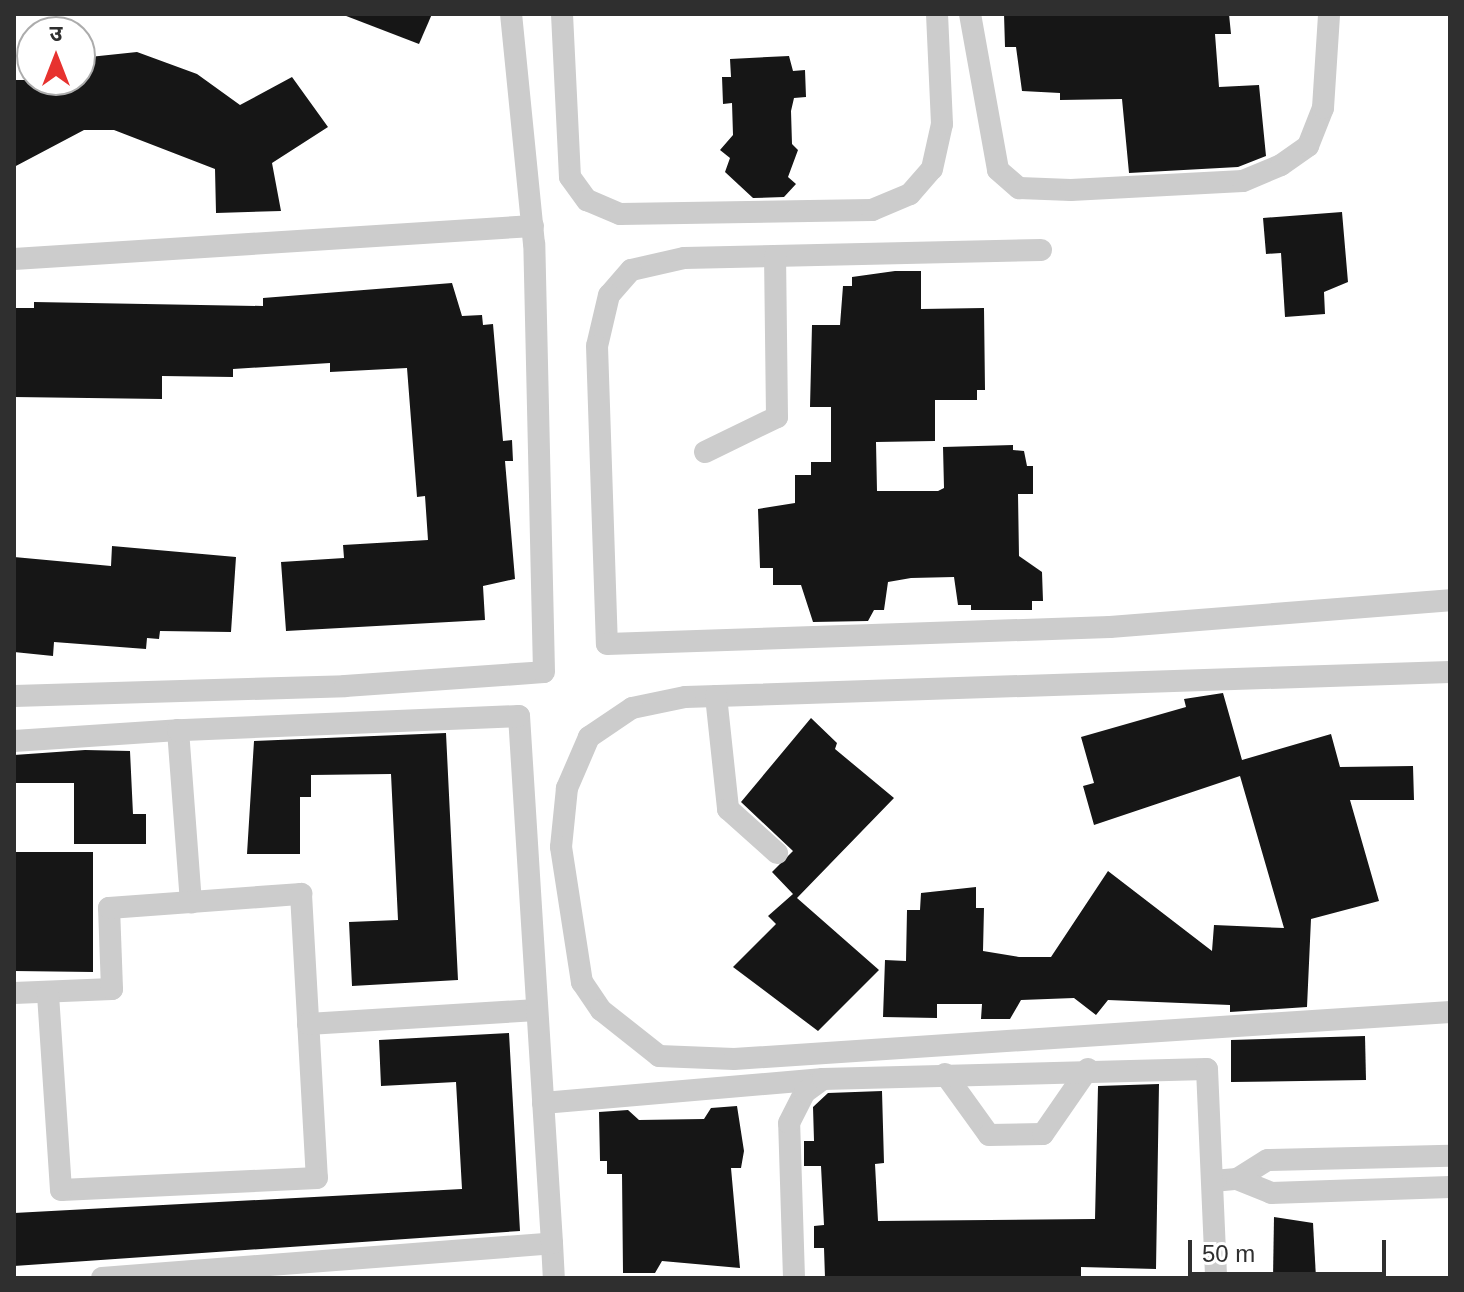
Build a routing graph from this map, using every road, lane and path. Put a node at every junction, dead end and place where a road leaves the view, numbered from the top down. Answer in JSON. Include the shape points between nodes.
{"nodes":[{"id":1,"x":511,"y":14,"type":"edge"},
{"id":2,"x":562,"y":14,"type":"edge"},
{"id":3,"x":937,"y":14,"type":"edge"},
{"id":4,"x":970,"y":14,"type":"edge"},
{"id":5,"x":1329,"y":14,"type":"edge"},
{"id":6,"x":533,"y":226,"type":"junction"},
{"id":7,"x":1041,"y":250,"type":"dead end"},
{"id":8,"x":775,"y":256,"type":"junction"},
{"id":9,"x":14,"y":259,"type":"edge"},
{"id":10,"x":705,"y":452,"type":"dead end"},
{"id":11,"x":1450,"y":600,"type":"edge"},
{"id":12,"x":1450,"y":672,"type":"edge"},
{"id":13,"x":14,"y":696,"type":"edge"},
{"id":14,"x":716,"y":696,"type":"junction"},
{"id":15,"x":178,"y":730,"type":"junction"},
{"id":16,"x":14,"y":741,"type":"edge"},
{"id":17,"x":777,"y":853,"type":"dead end"},
{"id":18,"x":191,"y":903,"type":"junction"},
{"id":19,"x":14,"y":993,"type":"edge"},
{"id":20,"x":48,"y":993,"type":"junction"},
{"id":21,"x":537,"y":1010,"type":"junction"},
{"id":22,"x":1450,"y":1012,"type":"edge"},
{"id":23,"x":308,"y":1024,"type":"junction"},
{"id":24,"x":1088,"y":1069,"type":"junction"},
{"id":25,"x":945,"y":1074,"type":"junction"},
{"id":26,"x":823,"y":1079,"type":"junction"},
{"id":27,"x":543,"y":1103,"type":"junction"},
{"id":28,"x":1450,"y":1156,"type":"edge"},
{"id":29,"x":1237,"y":1179,"type":"junction"},
{"id":30,"x":1213,"y":1181,"type":"junction"},
{"id":31,"x":1450,"y":1187,"type":"edge"},
{"id":32,"x":552,"y":1243,"type":"junction"},
{"id":33,"x":364,"y":1269,"type":"edge"},
{"id":34,"x":102,"y":1278,"type":"edge"},
{"id":35,"x":554,"y":1278,"type":"edge"},
{"id":36,"x":794,"y":1278,"type":"edge"},
{"id":37,"x":1216,"y":1278,"type":"edge"}],
"edges":[{"from":1,"to":6,"type":"street"},
{"from":2,"to":3,"type":"street","via":[[570,177],[587,200],[620,214],[872,210],[910,194],[932,169],[942,124]]},
{"from":4,"to":5,"type":"street","via":[[998,170],[1019,188],[1071,190],[1243,181],[1281,165],[1308,146],[1323,108]]},
{"from":6,"to":9,"type":"street"},
{"from":6,"to":13,"type":"street","via":[[544,672],[345,686]]},
{"from":7,"to":8,"type":"street"},
{"from":8,"to":10,"type":"street","via":[[777,417]]},
{"from":8,"to":11,"type":"street","via":[[684,258],[631,270],[609,295],[597,346],[607,644],[1110,627]]},
{"from":12,"to":14,"type":"street"},
{"from":14,"to":17,"type":"street","via":[[728,809]]},
{"from":14,"to":22,"type":"street","via":[[632,708],[589,737],[567,788],[561,847],[582,982],[601,1010],[659,1056],[734,1059]]},
{"from":15,"to":16,"type":"street"},
{"from":15,"to":18,"type":"street"},
{"from":15,"to":21,"type":"street","via":[[519,716]]},
{"from":18,"to":20,"type":"street","via":[[109,908],[112,989]]},
{"from":18,"to":23,"type":"street","via":[[301,894]]},
{"from":19,"to":20,"type":"street"},
{"from":20,"to":23,"type":"street","via":[[61,1190],[317,1178]]},
{"from":21,"to":23,"type":"street"},
{"from":21,"to":27,"type":"street"},
{"from":24,"to":25,"type":"street"},
{"from":24,"to":25,"type":"street","via":[[1043,1134],[989,1135]]},
{"from":24,"to":30,"type":"street","via":[[1207,1069]]},
{"from":25,"to":26,"type":"street"},
{"from":26,"to":27,"type":"street"},
{"from":26,"to":36,"type":"street","via":[[805,1092],[789,1123]]},
{"from":27,"to":32,"type":"street"},
{"from":28,"to":29,"type":"street","via":[[1268,1160]]},
{"from":29,"to":30,"type":"street"},
{"from":29,"to":31,"type":"street","via":[[1271,1193]]},
{"from":30,"to":37,"type":"street"},
{"from":32,"to":33,"type":"street"},
{"from":32,"to":35,"type":"street"},
{"from":33,"to":34,"type":"street"}]}
